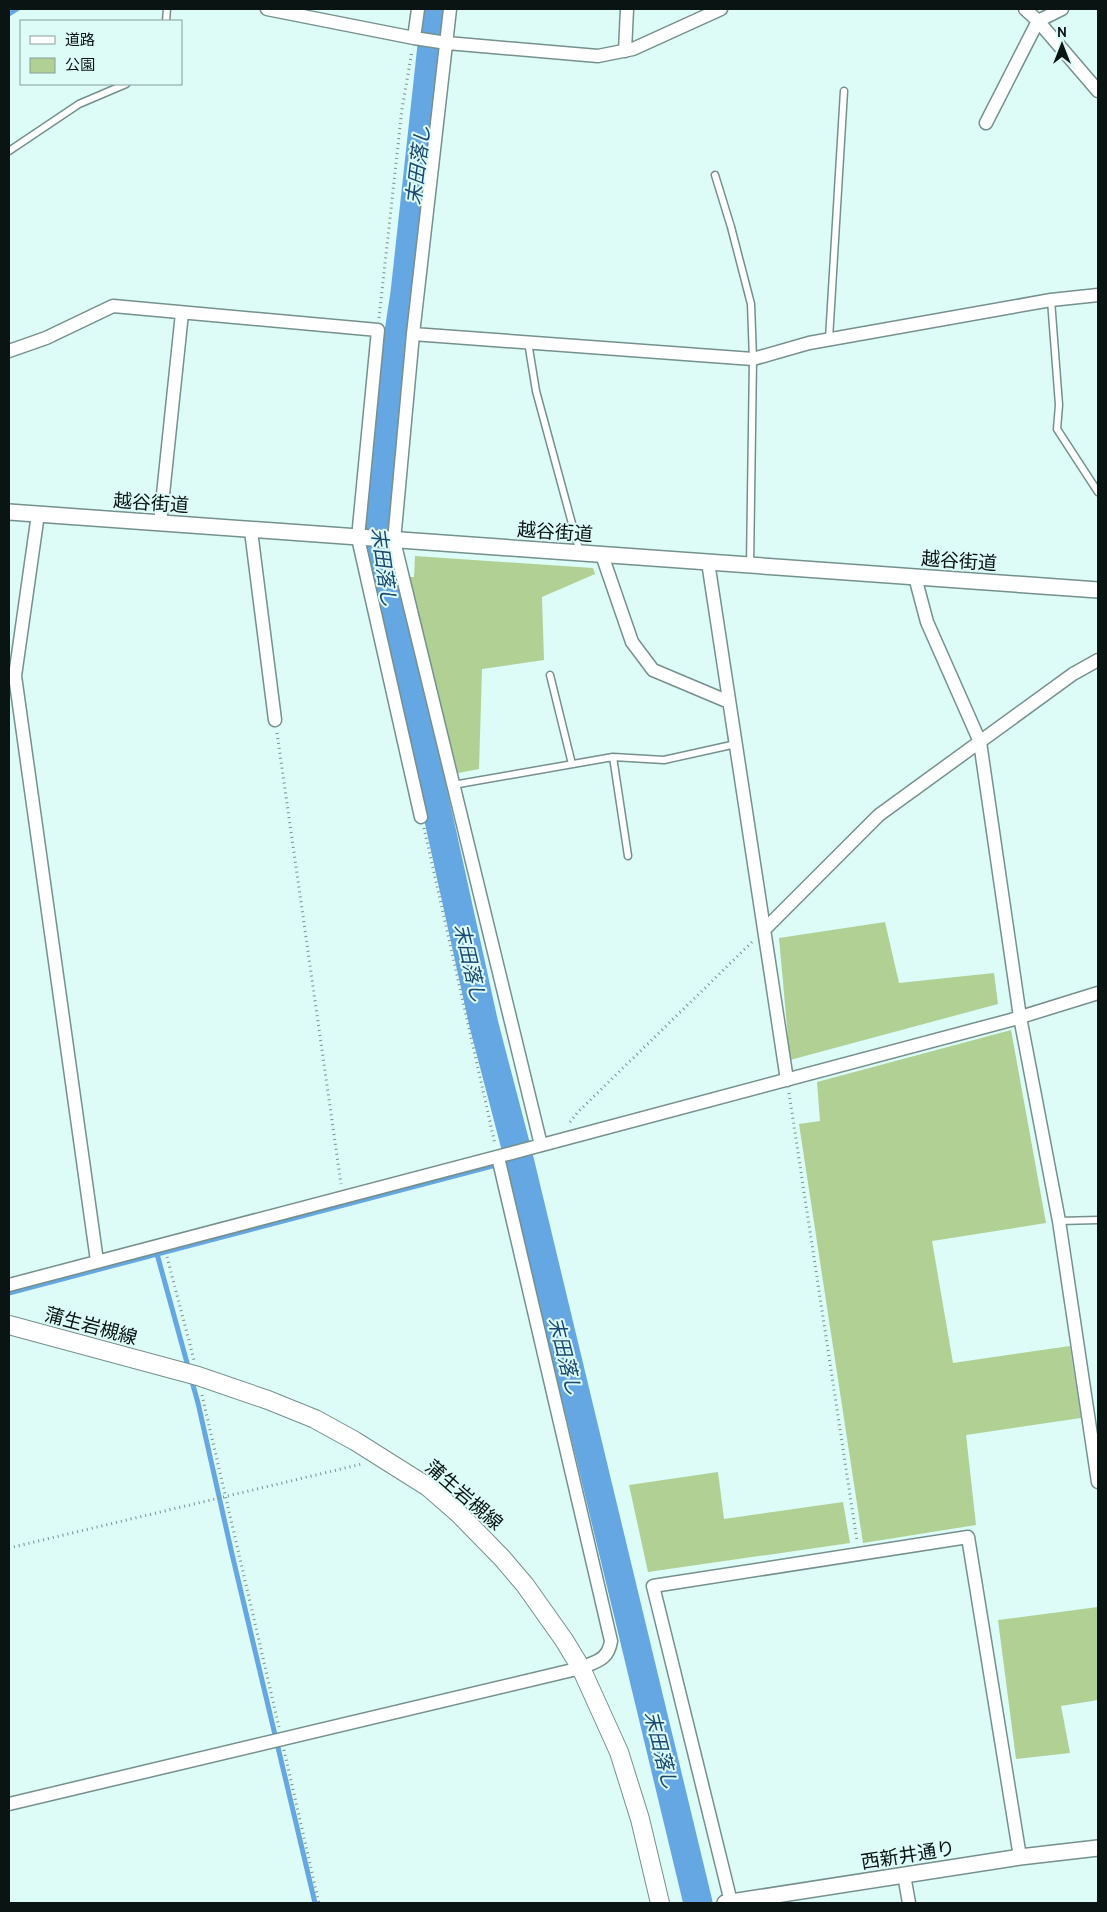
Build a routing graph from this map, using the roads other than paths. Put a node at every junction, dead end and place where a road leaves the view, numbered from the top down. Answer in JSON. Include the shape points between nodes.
{"nodes":[{"id":1,"x":267,"y":9,"type":"edge"},
{"id":2,"x":418,"y":9,"type":"edge"},
{"id":3,"x":450,"y":9,"type":"edge"},
{"id":4,"x":627,"y":9,"type":"edge"},
{"id":5,"x":721,"y":9,"type":"edge"},
{"id":6,"x":1024,"y":9,"type":"edge"},
{"id":7,"x":1062,"y":9,"type":"edge"},
{"id":8,"x":1038,"y":21,"type":"junction"},
{"id":9,"x":414,"y":38,"type":"junction"},
{"id":10,"x":446,"y":43,"type":"junction"},
{"id":11,"x":625,"y":51,"type":"junction"},
{"id":12,"x":124,"y":85,"type":"edge"},
{"id":13,"x":844,"y":91,"type":"dead end"},
{"id":14,"x":1098,"y":91,"type":"edge"},
{"id":15,"x":986,"y":123,"type":"dead end"},
{"id":16,"x":9,"y":151,"type":"edge"},
{"id":17,"x":715,"y":175,"type":"dead end"},
{"id":18,"x":1098,"y":296,"type":"edge"},
{"id":19,"x":1051,"y":300,"type":"junction"},
{"id":20,"x":182,"y":313,"type":"junction"},
{"id":21,"x":413,"y":334,"type":"junction"},
{"id":22,"x":828,"y":340,"type":"junction"},
{"id":23,"x":528,"y":342,"type":"junction"},
{"id":24,"x":9,"y":352,"type":"edge"},
{"id":25,"x":753,"y":359,"type":"junction"},
{"id":26,"x":1098,"y":492,"type":"edge"},
{"id":27,"x":9,"y":512,"type":"edge"},
{"id":28,"x":38,"y":514,"type":"junction"},
{"id":29,"x":160,"y":523,"type":"junction"},
{"id":30,"x":251,"y":531,"type":"junction"},
{"id":31,"x":358,"y":538,"type":"junction"},
{"id":32,"x":394,"y":541,"type":"junction"},
{"id":33,"x":580,"y":554,"type":"junction"},
{"id":34,"x":602,"y":555,"type":"junction"},
{"id":35,"x":708,"y":562,"type":"junction"},
{"id":36,"x":750,"y":566,"type":"junction"},
{"id":37,"x":915,"y":578,"type":"junction"},
{"id":38,"x":1098,"y":590,"type":"edge"},
{"id":39,"x":1098,"y":660,"type":"edge"},
{"id":40,"x":550,"y":675,"type":"dead end"},
{"id":41,"x":729,"y":702,"type":"junction"},
{"id":42,"x":275,"y":720,"type":"road end"},
{"id":43,"x":980,"y":742,"type":"junction"},
{"id":44,"x":736,"y":744,"type":"junction"},
{"id":45,"x":613,"y":757,"type":"junction"},
{"id":46,"x":572,"y":764,"type":"junction"},
{"id":47,"x":453,"y":785,"type":"junction"},
{"id":48,"x":421,"y":816,"type":"road end"},
{"id":49,"x":628,"y":856,"type":"dead end"},
{"id":50,"x":765,"y":929,"type":"junction"},
{"id":51,"x":1098,"y":993,"type":"edge"},
{"id":52,"x":1020,"y":1017,"type":"junction"},
{"id":53,"x":786,"y":1080,"type":"junction"},
{"id":54,"x":541,"y":1145,"type":"junction"},
{"id":55,"x":498,"y":1157,"type":"junction"},
{"id":56,"x":1098,"y":1220,"type":"edge"},
{"id":57,"x":1059,"y":1221,"type":"junction"},
{"id":58,"x":97,"y":1262,"type":"junction"},
{"id":59,"x":9,"y":1285,"type":"edge"},
{"id":60,"x":9,"y":1325,"type":"edge"},
{"id":61,"x":1098,"y":1482,"type":"edge"},
{"id":62,"x":581,"y":1668,"type":"junction"},
{"id":63,"x":9,"y":1804,"type":"edge"},
{"id":64,"x":1098,"y":1848,"type":"edge"},
{"id":65,"x":1020,"y":1857,"type":"junction"},
{"id":66,"x":904,"y":1875,"type":"junction"},
{"id":67,"x":660,"y":1903,"type":"edge"},
{"id":68,"x":728,"y":1903,"type":"edge"},
{"id":69,"x":908,"y":1903,"type":"edge"}],
"edges":[{"from":1,"to":9,"type":"street"},
{"from":2,"to":9,"type":"street"},
{"from":3,"to":10,"type":"street"},
{"from":4,"to":11,"type":"street"},
{"from":5,"to":11,"type":"street"},
{"from":6,"to":8,"type":"street"},
{"from":7,"to":8,"type":"street"},
{"from":8,"to":14,"type":"street"},
{"from":8,"to":15,"type":"street"},
{"from":9,"to":10,"type":"street"},
{"from":10,"to":11,"type":"street","via":[[598,56]]},
{"from":10,"to":21,"type":"street"},
{"from":12,"to":16,"type":"lane","via":[[79,104]]},
{"from":13,"to":22,"type":"lane"},
{"from":17,"to":25,"type":"lane","via":[[751,304]]},
{"from":18,"to":19,"type":"street"},
{"from":19,"to":22,"type":"street"},
{"from":19,"to":26,"type":"lane","via":[[1060,405],[1057,429]]},
{"from":20,"to":24,"type":"street","via":[[113,306]]},
{"from":20,"to":29,"type":"street"},
{"from":20,"to":31,"type":"street","via":[[378,330]]},
{"from":21,"to":23,"type":"street"},
{"from":21,"to":32,"type":"street"},
{"from":22,"to":25,"type":"street"},
{"from":23,"to":25,"type":"street"},
{"from":23,"to":33,"type":"lane","via":[[536,391]]},
{"from":25,"to":36,"type":"lane"},
{"from":27,"to":28,"type":"street","name":"越谷街道"},
{"from":28,"to":29,"type":"street","name":"越谷街道"},
{"from":28,"to":58,"type":"street","via":[[15,676]]},
{"from":29,"to":30,"type":"street","name":"越谷街道"},
{"from":30,"to":31,"type":"street","name":"越谷街道"},
{"from":30,"to":42,"type":"street"},
{"from":31,"to":32,"type":"street","name":"越谷街道"},
{"from":31,"to":48,"type":"street"},
{"from":32,"to":33,"type":"street","name":"越谷街道"},
{"from":32,"to":47,"type":"street"},
{"from":33,"to":34,"type":"street","name":"越谷街道"},
{"from":34,"to":35,"type":"street","name":"越谷街道"},
{"from":34,"to":41,"type":"street","via":[[632,642],[654,670]]},
{"from":35,"to":36,"type":"street","name":"越谷街道"},
{"from":35,"to":41,"type":"street"},
{"from":36,"to":37,"type":"street","name":"越谷街道"},
{"from":37,"to":38,"type":"street","name":"越谷街道"},
{"from":37,"to":43,"type":"street","via":[[927,622]]},
{"from":39,"to":43,"type":"street","via":[[1073,674]]},
{"from":40,"to":46,"type":"lane"},
{"from":41,"to":44,"type":"street"},
{"from":43,"to":50,"type":"street","via":[[879,815]]},
{"from":43,"to":52,"type":"street"},
{"from":44,"to":45,"type":"lane","via":[[664,760]]},
{"from":44,"to":50,"type":"street"},
{"from":45,"to":46,"type":"lane"},
{"from":45,"to":49,"type":"lane"},
{"from":46,"to":47,"type":"lane"},
{"from":47,"to":54,"type":"street"},
{"from":50,"to":53,"type":"street"},
{"from":51,"to":52,"type":"street"},
{"from":52,"to":53,"type":"street"},
{"from":52,"to":57,"type":"street"},
{"from":53,"to":54,"type":"street"},
{"from":54,"to":55,"type":"street"},
{"from":55,"to":58,"type":"street"},
{"from":55,"to":62,"type":"street","via":[[612,1641],[604,1658]]},
{"from":56,"to":57,"type":"lane"},
{"from":57,"to":61,"type":"street"},
{"from":58,"to":59,"type":"street"},
{"from":60,"to":62,"type":"main road","name":"蒲生岩槻線","via":[[198,1376],[268,1400],[315,1419],[384,1459],[428,1487],[502,1558],[544,1610]]},
{"from":62,"to":63,"type":"street"},
{"from":62,"to":67,"type":"main road","name":"蒲生岩槻線","via":[[622,1760]]},
{"from":64,"to":65,"type":"street","name":"西新井通り"},
{"from":65,"to":66,"type":"street","name":"西新井通り"},
{"from":65,"to":68,"type":"street","via":[[968,1537],[653,1586]]},
{"from":66,"to":68,"type":"street","name":"西新井通り"},
{"from":66,"to":69,"type":"street"}]}
